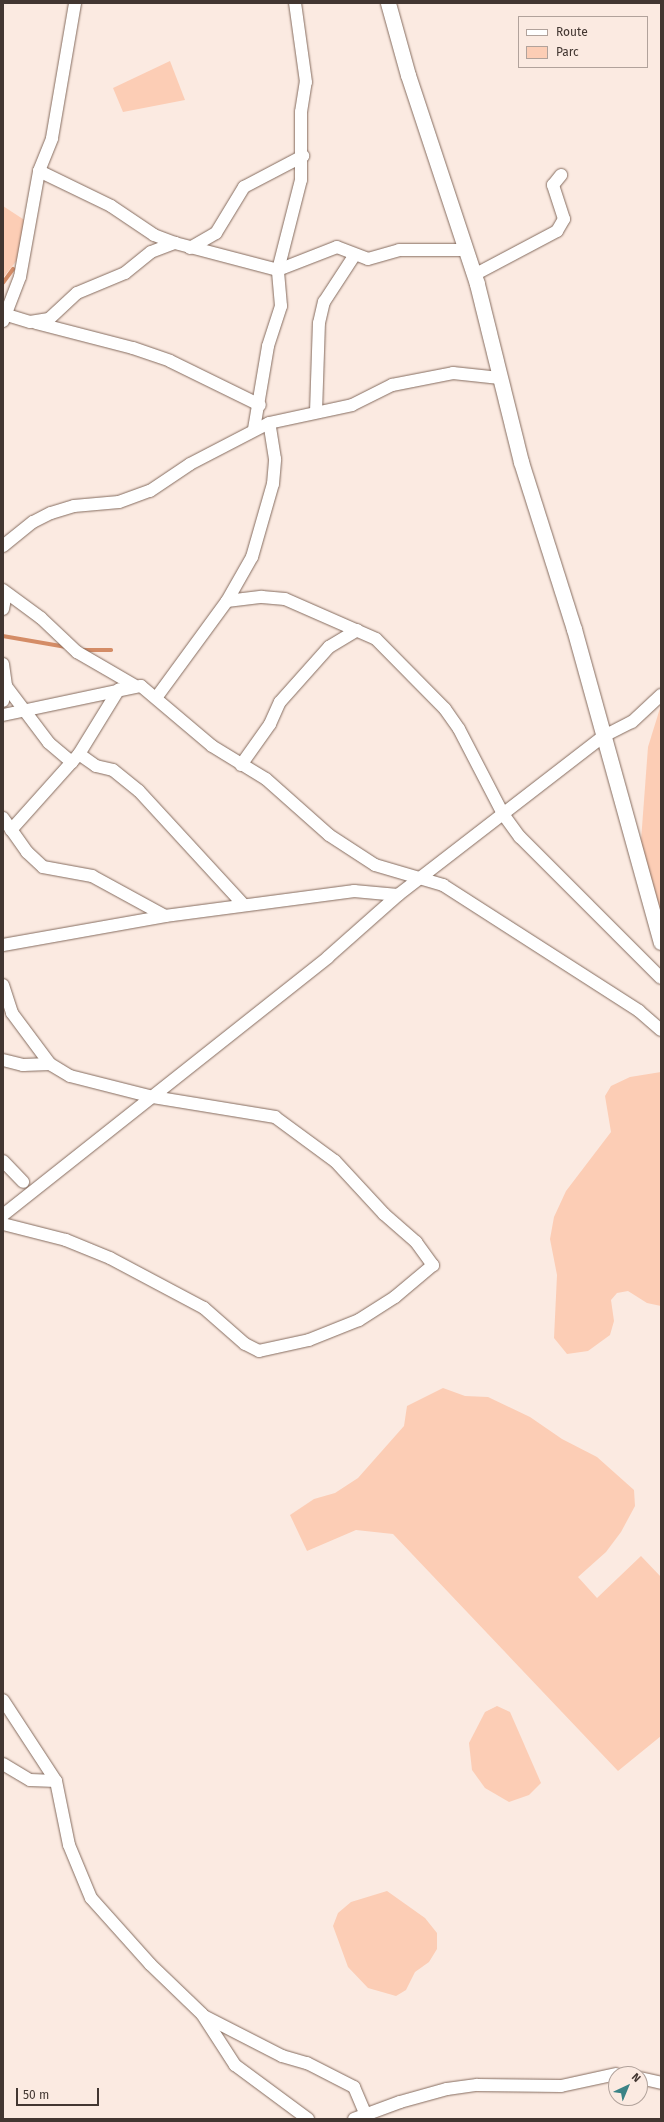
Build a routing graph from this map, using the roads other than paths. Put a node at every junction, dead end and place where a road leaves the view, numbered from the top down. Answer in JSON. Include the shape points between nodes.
{"nodes":[{"id":1,"x":74,"y":3,"type":"edge"},
{"id":2,"x":294,"y":3,"type":"edge"},
{"id":3,"x":388,"y":3,"type":"edge"},
{"id":4,"x":303,"y":156,"type":"junction"},
{"id":5,"x":40,"y":171,"type":"junction"},
{"id":6,"x":561,"y":175,"type":"dead end"},
{"id":7,"x":175,"y":243,"type":"junction"},
{"id":8,"x":190,"y":248,"type":"junction"},
{"id":9,"x":467,"y":250,"type":"junction"},
{"id":10,"x":354,"y":256,"type":"junction"},
{"id":11,"x":278,"y":270,"type":"junction"},
{"id":12,"x":474,"y":275,"type":"junction"},
{"id":13,"x":5,"y":318,"type":"edge"},
{"id":14,"x":36,"y":323,"type":"junction"},
{"id":15,"x":500,"y":378,"type":"junction"},
{"id":16,"x":260,"y":405,"type":"junction"},
{"id":17,"x":316,"y":412,"type":"junction"},
{"id":18,"x":270,"y":423,"type":"junction"},
{"id":19,"x":254,"y":429,"type":"junction"},
{"id":20,"x":3,"y":546,"type":"edge"},
{"id":21,"x":4,"y":591,"type":"edge"},
{"id":22,"x":228,"y":601,"type":"junction"},
{"id":23,"x":3,"y":609,"type":"edge"},
{"id":24,"x":357,"y":630,"type":"junction"},
{"id":25,"x":3,"y":664,"type":"edge"},
{"id":26,"x":134,"y":685,"type":"junction"},
{"id":27,"x":6,"y":686,"type":"junction"},
{"id":28,"x":119,"y":689,"type":"junction"},
{"id":29,"x":661,"y":695,"type":"edge"},
{"id":30,"x":156,"y":698,"type":"junction"},
{"id":31,"x":3,"y":701,"type":"edge"},
{"id":32,"x":26,"y":712,"type":"junction"},
{"id":33,"x":3,"y":715,"type":"edge"},
{"id":34,"x":604,"y":736,"type":"junction"},
{"id":35,"x":75,"y":758,"type":"junction"},
{"id":36,"x":240,"y":765,"type":"junction"},
{"id":37,"x":503,"y":814,"type":"junction"},
{"id":38,"x":3,"y":818,"type":"edge"},
{"id":39,"x":11,"y":830,"type":"junction"},
{"id":40,"x":419,"y":878,"type":"junction"},
{"id":41,"x":398,"y":895,"type":"junction"},
{"id":42,"x":244,"y":905,"type":"junction"},
{"id":43,"x":165,"y":916,"type":"junction"},
{"id":44,"x":661,"y":942,"type":"edge"},
{"id":45,"x":3,"y":945,"type":"edge"},
{"id":46,"x":661,"y":978,"type":"edge"},
{"id":47,"x":3,"y":985,"type":"edge"},
{"id":48,"x":6,"y":1004,"type":"edge"},
{"id":49,"x":661,"y":1030,"type":"edge"},
{"id":50,"x":3,"y":1060,"type":"edge"},
{"id":51,"x":50,"y":1064,"type":"junction"},
{"id":52,"x":153,"y":1097,"type":"junction"},
{"id":53,"x":3,"y":1162,"type":"edge"},
{"id":54,"x":23,"y":1182,"type":"dead end"},
{"id":55,"x":3,"y":1215,"type":"edge"},
{"id":56,"x":3,"y":1224,"type":"edge"},
{"id":57,"x":3,"y":1700,"type":"edge"},
{"id":58,"x":3,"y":1764,"type":"edge"},
{"id":59,"x":56,"y":1781,"type":"junction"},
{"id":60,"x":202,"y":2014,"type":"junction"},
{"id":61,"x":608,"y":2076,"type":"edge"},
{"id":62,"x":648,"y":2080,"type":"edge"},
{"id":63,"x":661,"y":2083,"type":"edge"},
{"id":64,"x":366,"y":2115,"type":"junction"},
{"id":65,"x":308,"y":2119,"type":"edge"},
{"id":66,"x":354,"y":2119,"type":"edge"}],
"edges":[{"from":1,"to":5,"type":"street","via":[[60,101]]},
{"from":2,"to":4,"type":"street","via":[[306,82],[301,112]]},
{"from":3,"to":9,"type":"street","via":[[408,75]]},
{"from":4,"to":8,"type":"street","via":[[244,187],[216,233]]},
{"from":4,"to":11,"type":"street","via":[[302,180]]},
{"from":5,"to":7,"type":"street","via":[[111,206],[154,235]]},
{"from":5,"to":13,"type":"street","via":[[20,277]]},
{"from":6,"to":12,"type":"street","via":[[553,185],[564,219],[556,231]]},
{"from":7,"to":8,"type":"street"},
{"from":7,"to":14,"type":"street","via":[[151,252],[125,273],[77,293],[55,315]]},
{"from":8,"to":11,"type":"street"},
{"from":9,"to":10,"type":"street","via":[[399,250],[368,258]]},
{"from":9,"to":12,"type":"street"},
{"from":10,"to":11,"type":"street","via":[[337,247]]},
{"from":10,"to":17,"type":"street","via":[[324,302],[319,323]]},
{"from":11,"to":16,"type":"street","via":[[281,306],[268,346]]},
{"from":12,"to":15,"type":"street"},
{"from":13,"to":14,"type":"street"},
{"from":14,"to":16,"type":"street","via":[[162,358]]},
{"from":15,"to":17,"type":"street","via":[[453,373],[392,385],[352,405]]},
{"from":15,"to":34,"type":"street","via":[[521,462]]},
{"from":16,"to":19,"type":"street"},
{"from":17,"to":18,"type":"street"},
{"from":18,"to":19,"type":"street"},
{"from":18,"to":22,"type":"street","via":[[275,459],[273,484],[252,557]]},
{"from":19,"to":20,"type":"street","via":[[150,492],[118,502],[74,506],[51,513],[33,522]]},
{"from":21,"to":23,"type":"street"},
{"from":21,"to":26,"type":"street","via":[[41,618],[77,652]]},
{"from":22,"to":24,"type":"street","via":[[278,598]]},
{"from":22,"to":30,"type":"street"},
{"from":24,"to":36,"type":"street","via":[[329,647],[280,702],[270,724]]},
{"from":24,"to":37,"type":"street","via":[[376,639],[445,708],[460,729]]},
{"from":25,"to":27,"type":"street"},
{"from":26,"to":28,"type":"street"},
{"from":26,"to":30,"type":"street"},
{"from":27,"to":31,"type":"street"},
{"from":27,"to":32,"type":"street"},
{"from":28,"to":32,"type":"street"},
{"from":28,"to":35,"type":"street"},
{"from":29,"to":34,"type":"street","via":[[632,722]]},
{"from":30,"to":36,"type":"street"},
{"from":32,"to":33,"type":"street"},
{"from":32,"to":35,"type":"street","via":[[49,743]]},
{"from":34,"to":37,"type":"street"},
{"from":34,"to":44,"type":"street"},
{"from":35,"to":39,"type":"street"},
{"from":35,"to":42,"type":"street","via":[[113,770],[139,791]]},
{"from":36,"to":40,"type":"street","via":[[266,779],[329,835],[375,865]]},
{"from":37,"to":40,"type":"street"},
{"from":37,"to":46,"type":"street","via":[[529,848]]},
{"from":38,"to":39,"type":"street"},
{"from":39,"to":43,"type":"street","via":[[27,852],[43,867],[92,876]]},
{"from":40,"to":41,"type":"street"},
{"from":40,"to":49,"type":"street","via":[[443,885],[639,1011]]},
{"from":41,"to":42,"type":"street","via":[[354,891]]},
{"from":41,"to":52,"type":"street","via":[[328,957]]},
{"from":42,"to":43,"type":"street"},
{"from":43,"to":45,"type":"street"},
{"from":47,"to":48,"type":"street"},
{"from":48,"to":51,"type":"street"},
{"from":50,"to":51,"type":"street","via":[[23,1065]]},
{"from":51,"to":52,"type":"street","via":[[70,1076]]},
{"from":52,"to":55,"type":"street"},
{"from":52,"to":56,"type":"street","via":[[275,1117],[335,1161],[384,1214],[416,1242],[433,1265],[395,1297],[359,1320],[309,1340],[259,1352],[245,1344],[204,1308],[110,1258],[66,1240]]},
{"from":53,"to":54,"type":"street"},
{"from":57,"to":59,"type":"street"},
{"from":58,"to":59,"type":"street","via":[[30,1780]]},
{"from":59,"to":60,"type":"street","via":[[69,1845],[91,1898],[150,1964]]},
{"from":60,"to":64,"type":"street","via":[[272,2052],[306,2063],[354,2087]]},
{"from":60,"to":65,"type":"street","via":[[247,2077]]},
{"from":61,"to":64,"type":"street","via":[[561,2086],[477,2085],[447,2089]]},
{"from":62,"to":63,"type":"street"},
{"from":64,"to":66,"type":"street"}]}
